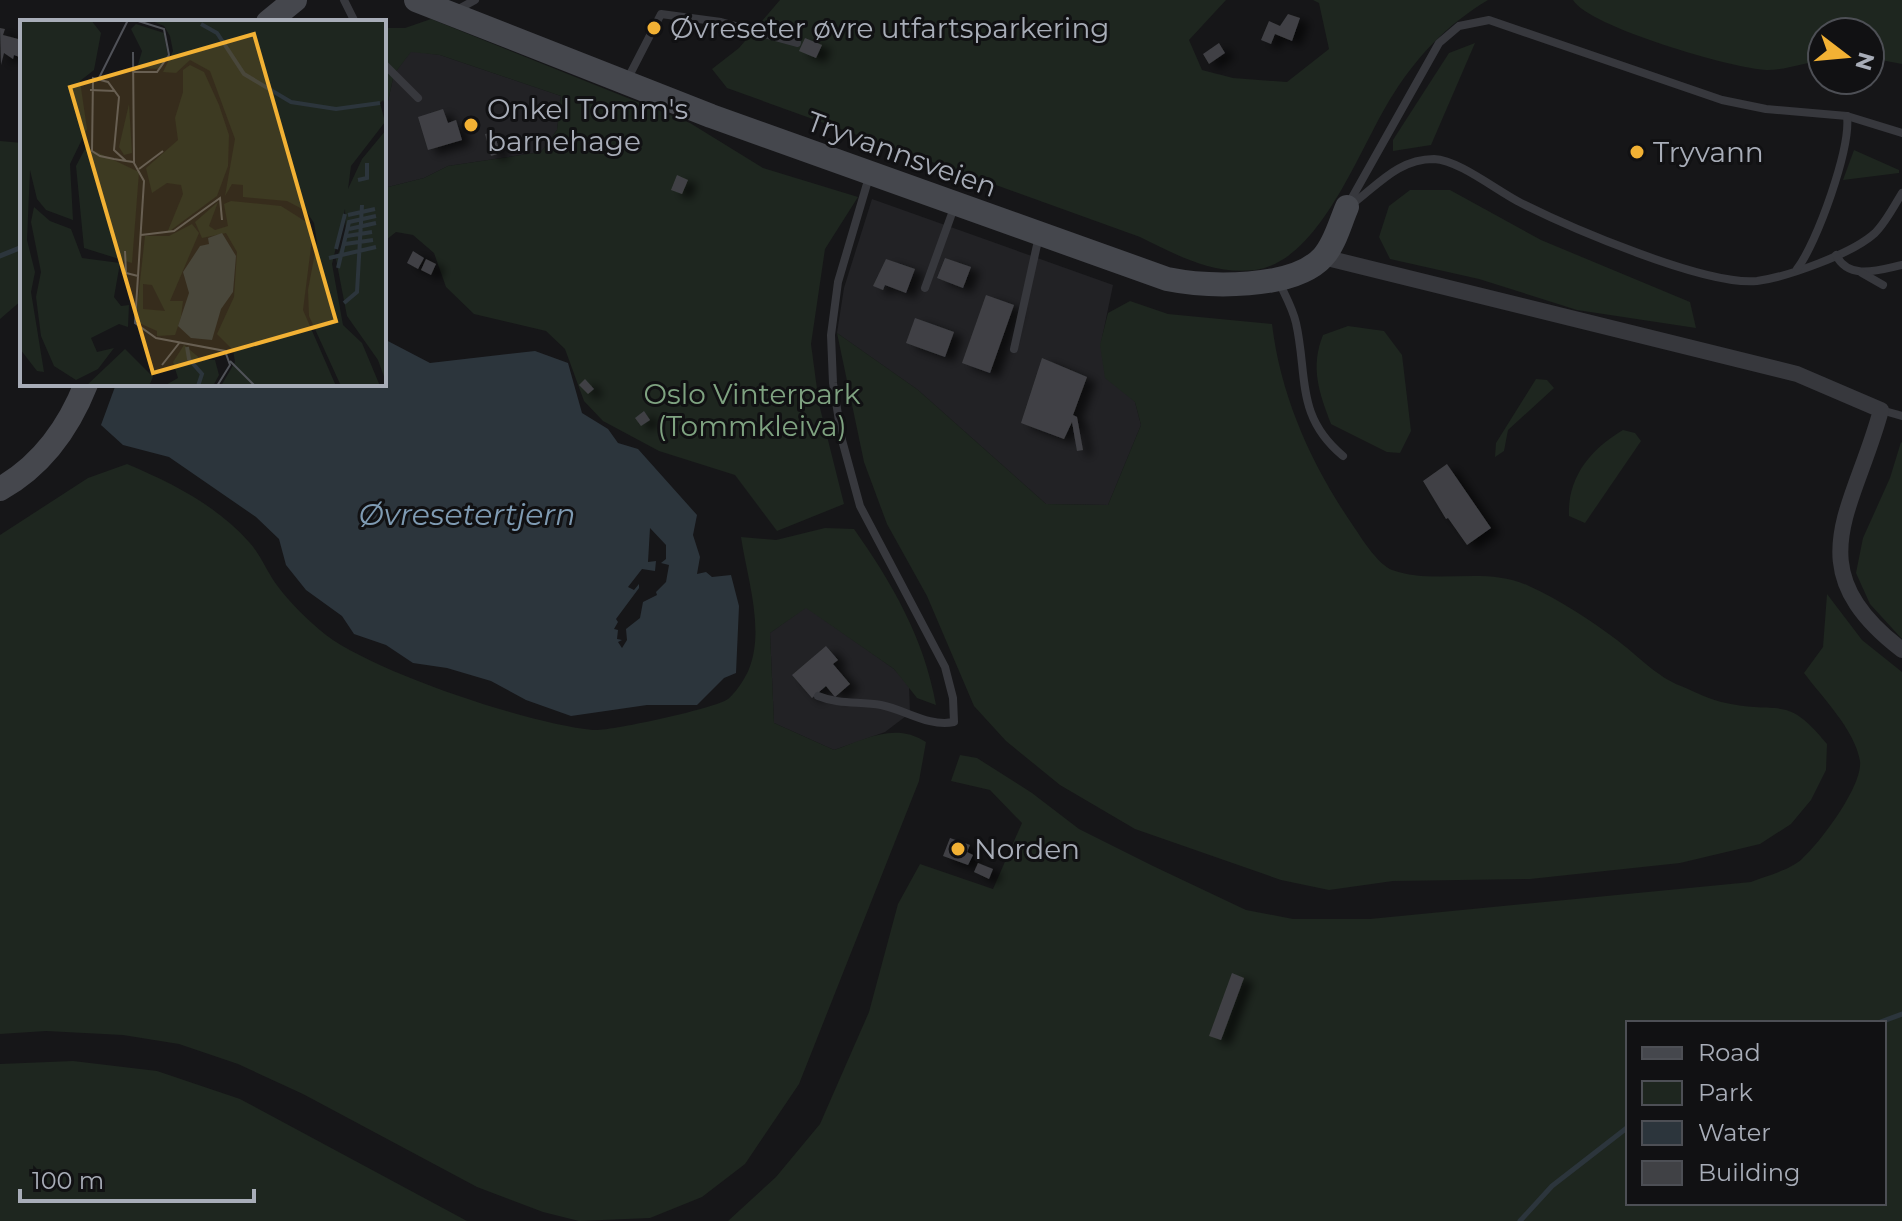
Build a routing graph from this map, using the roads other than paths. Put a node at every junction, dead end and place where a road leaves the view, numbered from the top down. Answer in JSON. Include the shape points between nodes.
{"nodes":[{"id":1,"x":295,"y":0,"type":"edge"},
{"id":2,"x":344,"y":0,"type":"edge"},
{"id":3,"x":416,"y":0,"type":"edge"},
{"id":4,"x":475,"y":0,"type":"edge"},
{"id":5,"x":451,"y":15,"type":"junction"},
{"id":6,"x":270,"y":20,"type":"edge"},
{"id":7,"x":354,"y":20,"type":"edge"},
{"id":8,"x":797,"y":43,"type":"dead end"},
{"id":9,"x":386,"y":66,"type":"edge"},
{"id":10,"x":625,"y":84,"type":"junction"},
{"id":11,"x":418,"y":98,"type":"dead end"},
{"id":12,"x":1847,"y":116,"type":"junction"},
{"id":13,"x":1902,"y":133,"type":"edge"},
{"id":14,"x":870,"y":174,"type":"junction"},
{"id":15,"x":1902,"y":193,"type":"edge"},
{"id":16,"x":955,"y":205,"type":"junction"},
{"id":17,"x":1347,"y":207,"type":"junction"},
{"id":18,"x":1039,"y":235,"type":"junction"},
{"id":19,"x":1836,"y":255,"type":"junction"},
{"id":20,"x":1323,"y":257,"type":"junction"},
{"id":21,"x":1902,"y":265,"type":"edge"},
{"id":22,"x":1797,"y":269,"type":"junction"},
{"id":23,"x":1862,"y":272,"type":"junction"},
{"id":24,"x":1276,"y":278,"type":"junction"},
{"id":25,"x":1883,"y":285,"type":"dead end"},
{"id":26,"x":925,"y":288,"type":"dead end"},
{"id":27,"x":1014,"y":349,"type":"dead end"},
{"id":28,"x":85,"y":386,"type":"edge"},
{"id":29,"x":1881,"y":410,"type":"junction"},
{"id":30,"x":1902,"y":416,"type":"edge"},
{"id":31,"x":1343,"y":456,"type":"dead end"},
{"id":32,"x":0,"y":489,"type":"edge"},
{"id":33,"x":1902,"y":650,"type":"edge"},
{"id":34,"x":818,"y":696,"type":"dead end"}],
"edges":[{"from":1,"to":6,"type":"street"},
{"from":2,"to":7,"type":"lane"},
{"from":3,"to":5,"type":"street","name":"Tryvannsveien"},
{"from":4,"to":5,"type":"lane"},
{"from":5,"to":10,"type":"street","name":"Tryvannsveien"},
{"from":8,"to":10,"type":"lane","via":[[721,22],[661,14]]},
{"from":9,"to":11,"type":"lane"},
{"from":10,"to":14,"type":"street","name":"Tryvannsveien"},
{"from":12,"to":13,"type":"lane"},
{"from":12,"to":17,"type":"lane","via":[[1722,100],[1519,28],[1470,21],[1439,43]]},
{"from":12,"to":22,"type":"lane","via":[[1847,143],[1810,250]]},
{"from":14,"to":16,"type":"street","name":"Tryvannsveien"},
{"from":14,"to":34,"type":"lane","via":[[838,282],[831,335],[833,383],[856,495],[945,667],[954,722],[940,724],[882,705]]},
{"from":15,"to":19,"type":"lane","via":[[1876,232]]},
{"from":16,"to":18,"type":"street","name":"Tryvannsveien"},
{"from":16,"to":26,"type":"lane"},
{"from":17,"to":20,"type":"street"},
{"from":17,"to":22,"type":"lane","via":[[1396,168],[1439,159],[1575,229],[1693,269],[1756,281]]},
{"from":18,"to":24,"type":"street","name":"Tryvannsveien","via":[[1183,282],[1231,284]]},
{"from":18,"to":27,"type":"lane"},
{"from":19,"to":22,"type":"lane"},
{"from":19,"to":23,"type":"lane","via":[[1845,267]]},
{"from":20,"to":24,"type":"street","name":"Tryvannsveien"},
{"from":20,"to":29,"type":"street","via":[[1797,374]]},
{"from":21,"to":23,"type":"lane"},
{"from":23,"to":25,"type":"lane"},
{"from":24,"to":31,"type":"lane","via":[[1295,317],[1311,414],[1328,444]]},
{"from":28,"to":32,"type":"street","via":[[49,449]]},
{"from":29,"to":30,"type":"lane"},
{"from":29,"to":33,"type":"street","via":[[1841,528],[1839,555],[1860,608]]}]}
